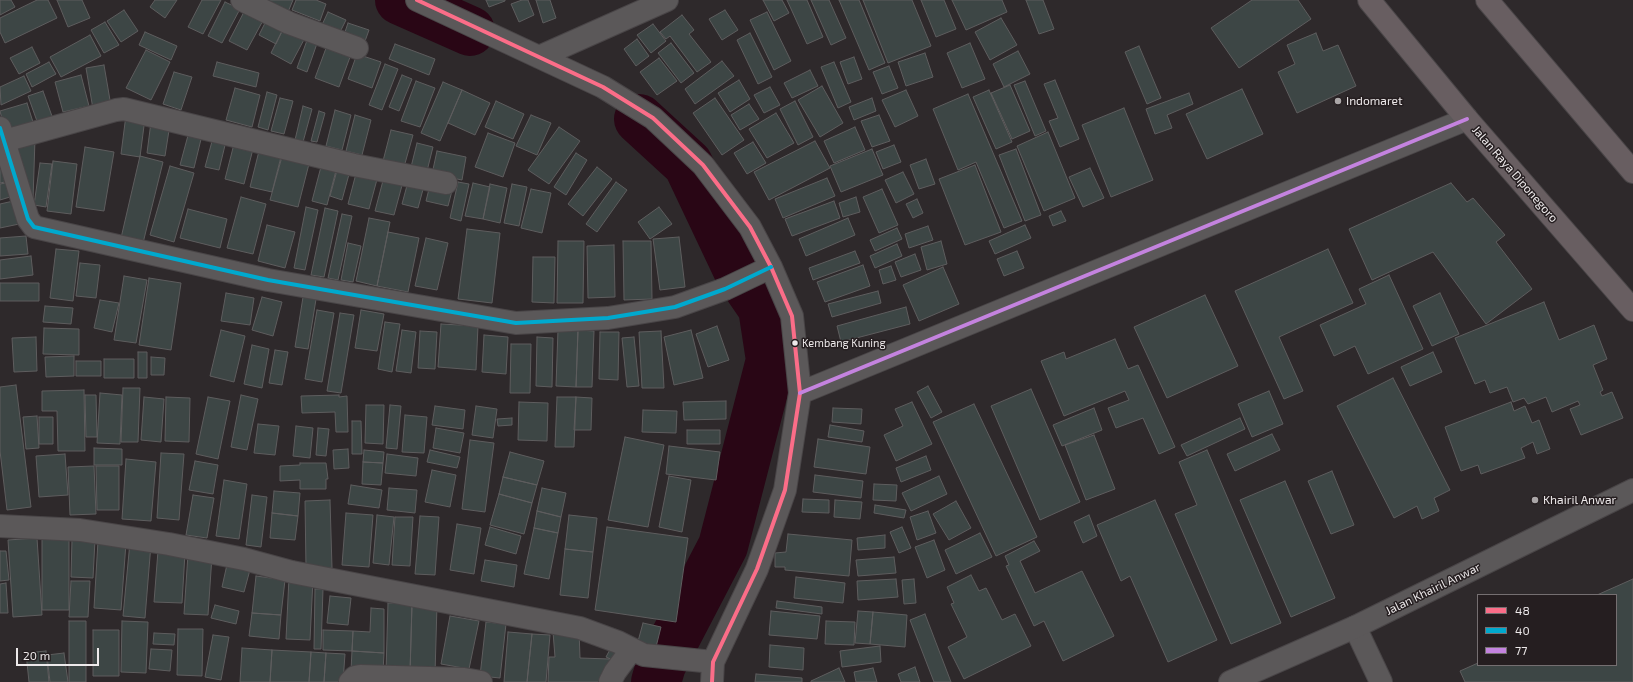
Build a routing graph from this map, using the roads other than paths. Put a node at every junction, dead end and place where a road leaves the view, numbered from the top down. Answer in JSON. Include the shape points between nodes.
{"nodes":[{"id":1,"x":242,"y":0,"type":"edge"},
{"id":2,"x":417,"y":0,"type":"edge"},
{"id":3,"x":667,"y":0,"type":"edge"},
{"id":4,"x":1369,"y":0,"type":"edge"},
{"id":5,"x":1487,"y":0,"type":"edge"},
{"id":6,"x":357,"y":48,"type":"dead end"},
{"id":7,"x":539,"y":57,"type":"junction"},
{"id":8,"x":1467,"y":119,"type":"junction"},
{"id":9,"x":2,"y":134,"type":"edge"},
{"id":10,"x":1633,"y":172,"type":"edge"},
{"id":11,"x":446,"y":183,"type":"dead end"},
{"id":12,"x":762,"y":271,"type":"junction"},
{"id":13,"x":1633,"y":310,"type":"edge"},
{"id":14,"x":800,"y":393,"type":"junction"},
{"id":15,"x":1633,"y":490,"type":"edge"},
{"id":16,"x":0,"y":526,"type":"edge"},
{"id":17,"x":1355,"y":627,"type":"junction"},
{"id":18,"x":638,"y":652,"type":"junction"},
{"id":19,"x":713,"y":672,"type":"edge"},
{"id":20,"x":350,"y":682,"type":"edge"},
{"id":21,"x":481,"y":682,"type":"edge"},
{"id":22,"x":610,"y":682,"type":"edge"},
{"id":23,"x":1230,"y":682,"type":"edge"},
{"id":24,"x":1382,"y":682,"type":"edge"}],
"edges":[{"from":1,"to":6,"type":"street","via":[[289,23]]},
{"from":2,"to":7,"type":"street"},
{"from":3,"to":7,"type":"street"},
{"from":4,"to":8,"type":"highway","name":"Jalan Raya Diponegoro"},
{"from":5,"to":10,"type":"highway"},
{"from":7,"to":12,"type":"street","via":[[603,87],[653,118],[703,165],[750,227]]},
{"from":8,"to":13,"type":"highway","name":"Jalan Raya Diponegoro"},
{"from":8,"to":14,"type":"street"},
{"from":9,"to":11,"type":"street","via":[[124,110],[354,165]]},
{"from":9,"to":12,"type":"street","via":[[28,219],[34,227],[268,280],[516,323],[608,318],[675,307],[725,289]]},
{"from":12,"to":14,"type":"street","via":[[792,316]]},
{"from":14,"to":19,"type":"street","via":[[785,490],[757,569]]},
{"from":15,"to":17,"type":"street","name":"Jalan Khairil Anwar"},
{"from":16,"to":18,"type":"street","via":[[80,530],[237,557],[292,572],[580,628]]},
{"from":17,"to":23,"type":"street","name":"Jalan Khairil Anwar"},
{"from":17,"to":24,"type":"street"},
{"from":18,"to":19,"type":"street","via":[[680,659]]},
{"from":18,"to":22,"type":"street","via":[[615,672]]},
{"from":20,"to":21,"type":"street","via":[[360,676],[464,679]]}]}
